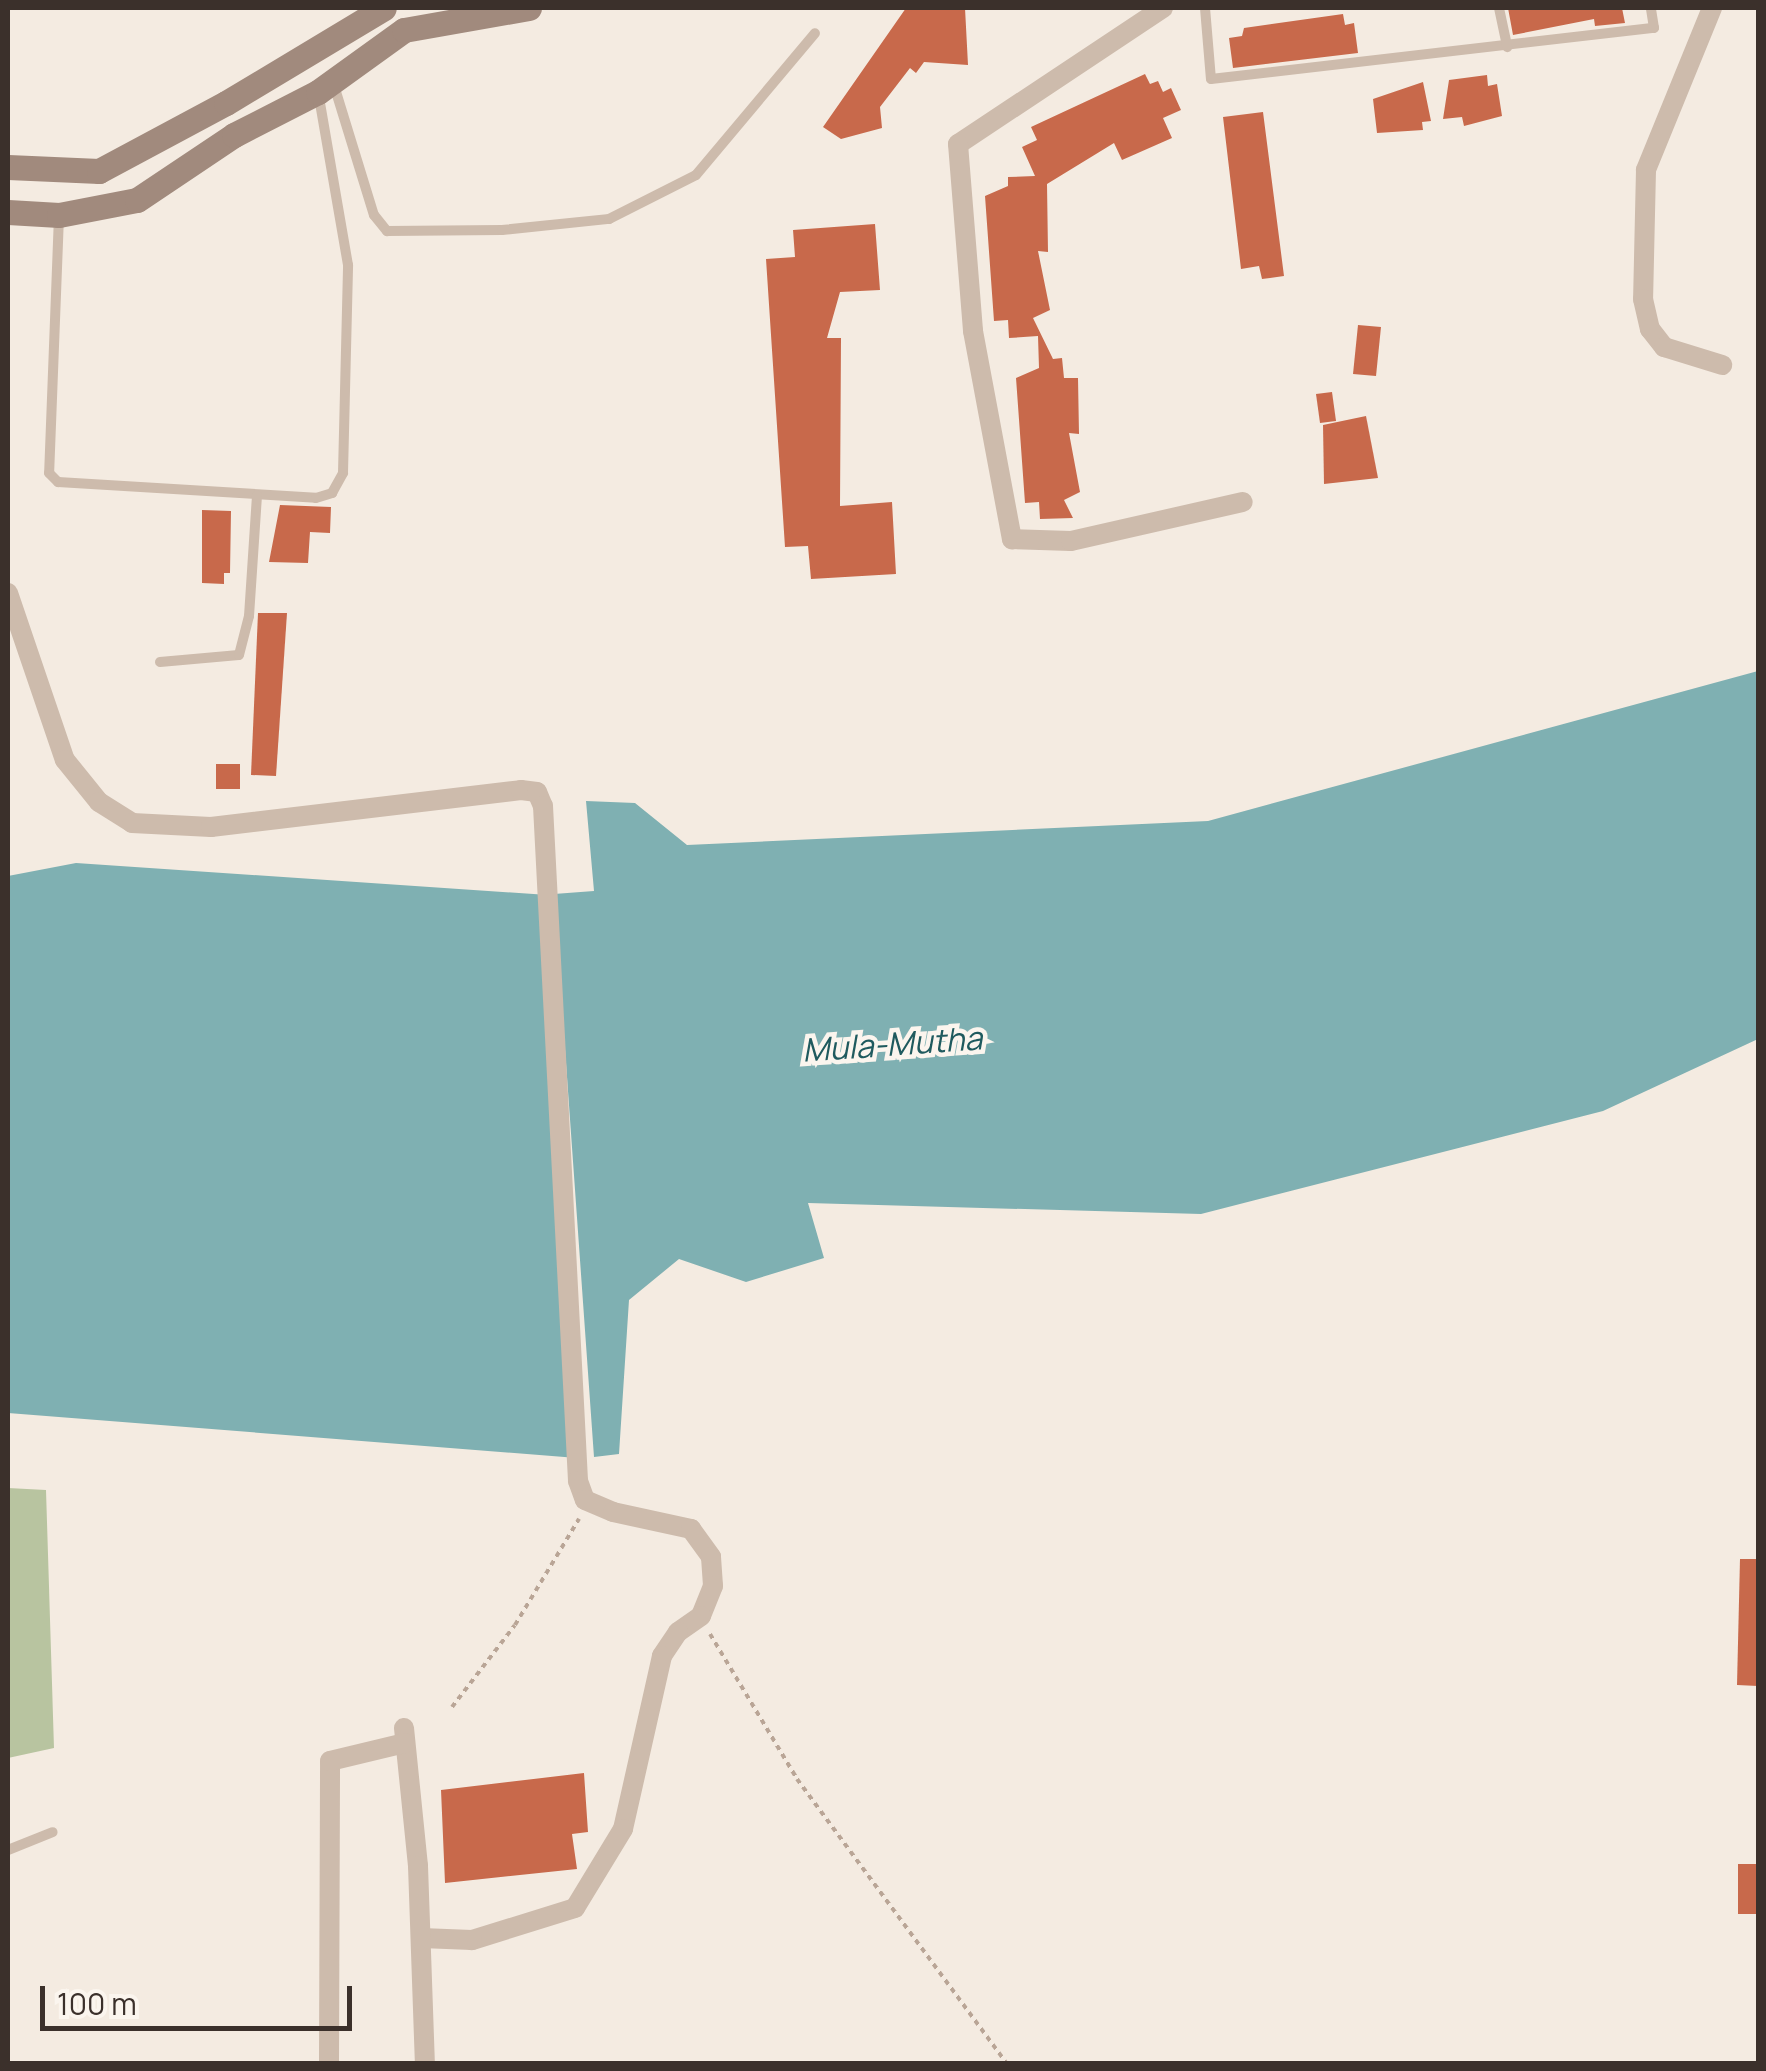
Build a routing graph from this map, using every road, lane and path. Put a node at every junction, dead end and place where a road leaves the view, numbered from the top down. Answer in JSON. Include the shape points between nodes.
{"nodes":[{"id":1,"x":384,"y":8,"type":"edge"},
{"id":2,"x":529,"y":8,"type":"edge"},
{"id":3,"x":1162,"y":8,"type":"edge"},
{"id":4,"x":1204,"y":8,"type":"edge"},
{"id":5,"x":1499,"y":8,"type":"edge"},
{"id":6,"x":1651,"y":8,"type":"edge"},
{"id":7,"x":1712,"y":8,"type":"edge"},
{"id":8,"x":814,"y":33,"type":"dead end"},
{"id":9,"x":1507,"y":47,"type":"junction"},
{"id":10,"x":326,"y":86,"type":"junction"},
{"id":11,"x":8,"y":167,"type":"edge"},
{"id":12,"x":8,"y":212,"type":"edge"},
{"id":13,"x":59,"y":215,"type":"junction"},
{"id":14,"x":1722,"y":365,"type":"dead end"},
{"id":15,"x":257,"y":496,"type":"junction"},
{"id":16,"x":1242,"y":502,"type":"dead end"},
{"id":17,"x":8,"y":593,"type":"edge"},
{"id":18,"x":160,"y":662,"type":"dead end"},
{"id":19,"x":586,"y":1500,"type":"junction"},
{"id":20,"x":701,"y":1616,"type":"junction"},
{"id":21,"x":452,"y":1707,"type":"dead end"},
{"id":22,"x":53,"y":1832,"type":"dead end"},
{"id":23,"x":8,"y":1850,"type":"edge"},
{"id":24,"x":421,"y":1938,"type":"junction"},
{"id":25,"x":329,"y":2064,"type":"edge"},
{"id":26,"x":425,"y":2064,"type":"edge"},
{"id":27,"x":1008,"y":2064,"type":"edge"}],
"edges":[{"from":1,"to":11,"type":"main road","via":[[226,104],[99,170]]},
{"from":2,"to":10,"type":"main road","via":[[404,30]]},
{"from":3,"to":16,"type":"street","via":[[990,129],[958,144],[974,330],[1012,539],[1071,542]]},
{"from":4,"to":9,"type":"lane","via":[[1211,78]]},
{"from":5,"to":9,"type":"lane"},
{"from":6,"to":9,"type":"lane","via":[[1654,28]]},
{"from":7,"to":14,"type":"street","via":[[1646,170],[1642,248],[1650,329],[1664,347]]},
{"from":8,"to":10,"type":"lane","via":[[696,175],[608,219],[556,225],[386,231]]},
{"from":10,"to":13,"type":"main road","via":[[234,135],[137,200]]},
{"from":10,"to":15,"type":"lane","via":[[348,265],[343,473],[332,493],[316,498]]},
{"from":12,"to":13,"type":"main road"},
{"from":13,"to":15,"type":"lane","via":[[49,473],[74,486]]},
{"from":15,"to":18,"type":"lane","via":[[250,616],[239,655]]},
{"from":17,"to":19,"type":"street","via":[[65,760],[99,802],[132,823],[210,827],[537,792],[543,806],[576,1464]]},
{"from":19,"to":20,"type":"street","via":[[691,1529],[703,1540],[713,1586]]},
{"from":19,"to":21,"type":"path","via":[[524,1611]]},
{"from":20,"to":24,"type":"street","via":[[678,1632],[662,1656],[623,1830],[574,1908],[472,1940]]},
{"from":20,"to":27,"type":"path","via":[[797,1779]]},
{"from":22,"to":23,"type":"lane"},
{"from":24,"to":25,"type":"street","via":[[405,1736],[330,1760]]},
{"from":24,"to":26,"type":"street"}]}
